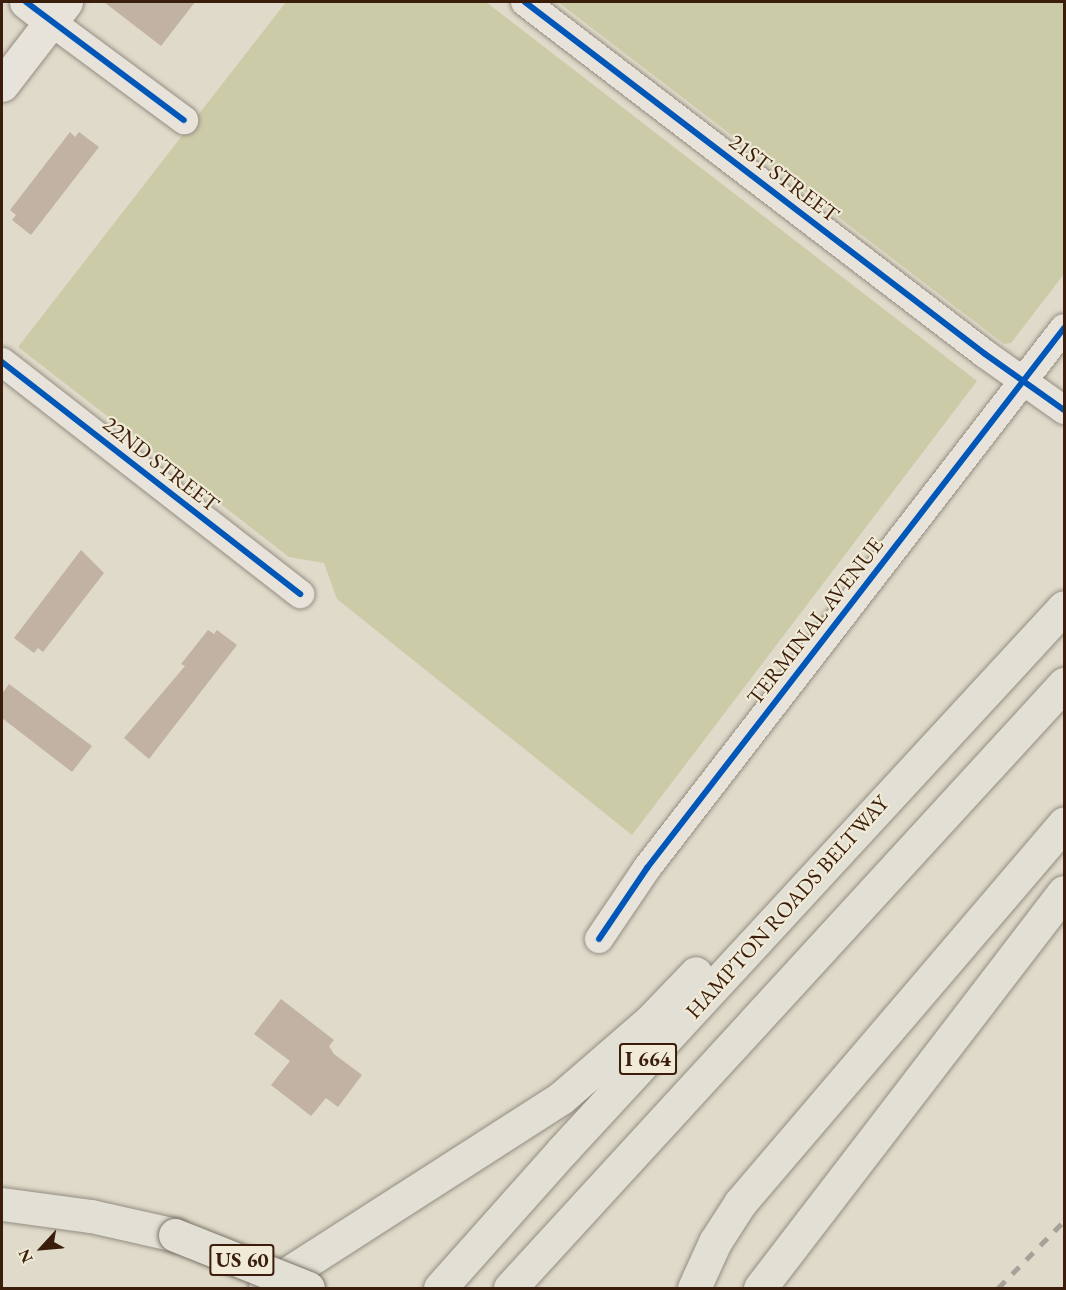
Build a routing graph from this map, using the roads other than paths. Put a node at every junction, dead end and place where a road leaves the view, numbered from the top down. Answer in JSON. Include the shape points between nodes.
{"nodes":[{"id":1,"x":525,"y":2,"type":"edge"},
{"id":2,"x":47,"y":8,"type":"edge"},
{"id":3,"x":2,"y":85,"type":"edge"},
{"id":4,"x":184,"y":120,"type":"dead end"},
{"id":5,"x":1065,"y":328,"type":"edge"},
{"id":6,"x":2,"y":362,"type":"edge"},
{"id":7,"x":1022,"y":383,"type":"junction"},
{"id":8,"x":1065,"y":410,"type":"edge"},
{"id":9,"x":300,"y":594,"type":"dead end"},
{"id":10,"x":1065,"y":607,"type":"edge"},
{"id":11,"x":1065,"y":684,"type":"edge"},
{"id":12,"x":1065,"y":823,"type":"edge"},
{"id":13,"x":856,"y":830,"type":"junction"},
{"id":14,"x":1065,"y":892,"type":"edge"},
{"id":15,"x":599,"y":939,"type":"dead end"},
{"id":16,"x":595,"y":1194,"type":"junction"},
{"id":17,"x":2,"y":1204,"type":"edge"},
{"id":18,"x":265,"y":1288,"type":"edge"},
{"id":19,"x":308,"y":1288,"type":"edge"},
{"id":20,"x":440,"y":1288,"type":"edge"},
{"id":21,"x":510,"y":1288,"type":"edge"},
{"id":22,"x":536,"y":1288,"type":"edge"},
{"id":23,"x":694,"y":1288,"type":"edge"},
{"id":24,"x":760,"y":1288,"type":"edge"}],
"edges":[{"from":1,"to":7,"type":"street","name":"21ST STREET"},
{"from":2,"to":3,"type":"main road"},
{"from":2,"to":4,"type":"street"},
{"from":5,"to":7,"type":"street","name":"TERMINAL AVENUE"},
{"from":6,"to":9,"type":"street","name":"22ND STREET"},
{"from":7,"to":8,"type":"street","name":"21ST STREET"},
{"from":7,"to":15,"type":"street","name":"TERMINAL AVENUE","via":[[647,868]]},
{"from":10,"to":13,"type":"main road","name":"HAMPTON ROADS BELTWAY","number":"I 664"},
{"from":11,"to":16,"type":"main road","number":"I 664"},
{"from":12,"to":23,"type":"main road","via":[[732,1215]]},
{"from":13,"to":18,"type":"main road","via":[[744,924],[650,1021],[561,1098]]},
{"from":13,"to":20,"type":"main road","name":"HAMPTON ROADS BELTWAY","number":"I 664"},
{"from":14,"to":24,"type":"main road"},
{"from":16,"to":21,"type":"main road","number":"I 664"},
{"from":16,"to":22,"type":"main road"},
{"from":17,"to":19,"type":"main road","number":"US 60","bridge":true,"via":[[92,1216],[175,1235]]}]}
